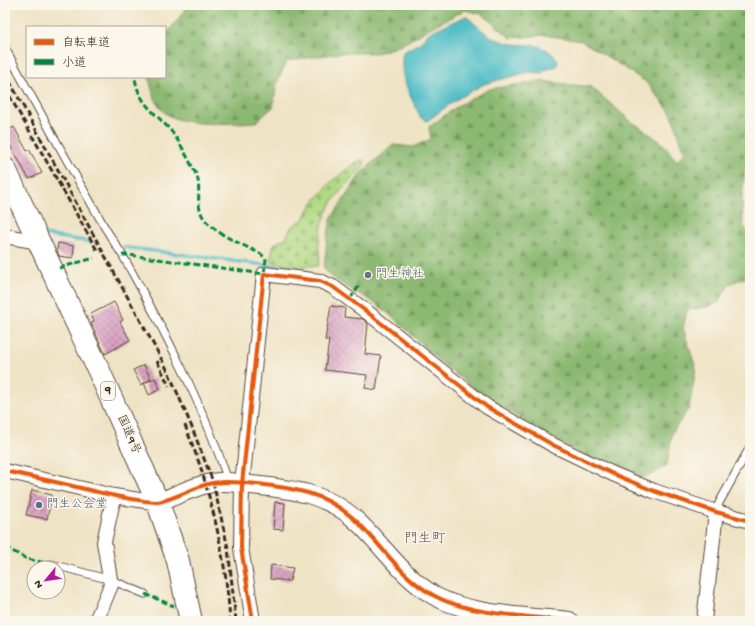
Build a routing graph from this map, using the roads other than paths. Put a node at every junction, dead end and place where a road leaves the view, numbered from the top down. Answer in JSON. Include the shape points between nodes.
{"nodes":[{"id":1,"x":5,"y":48,"type":"edge"},
{"id":2,"x":5,"y":169,"type":"edge"},
{"id":3,"x":5,"y":236,"type":"edge"},
{"id":4,"x":39,"y":242,"type":"junction"},
{"id":5,"x":750,"y":447,"type":"edge"},
{"id":6,"x":5,"y":471,"type":"edge"},
{"id":7,"x":235,"y":483,"type":"junction"},
{"id":8,"x":114,"y":496,"type":"junction"},
{"id":9,"x":158,"y":503,"type":"junction"},
{"id":10,"x":717,"y":508,"type":"junction"},
{"id":11,"x":750,"y":521,"type":"edge"},
{"id":12,"x":66,"y":568,"type":"edge"},
{"id":13,"x":111,"y":580,"type":"junction"},
{"id":14,"x":145,"y":594,"type":"dead end"},
{"id":15,"x":96,"y":621,"type":"edge"},
{"id":16,"x":191,"y":621,"type":"edge"},
{"id":17,"x":253,"y":621,"type":"edge"},
{"id":18,"x":569,"y":621,"type":"edge"},
{"id":19,"x":704,"y":621,"type":"edge"}],
"edges":[{"from":1,"to":7,"type":"lane","via":[[168,342],[221,460]]},
{"from":2,"to":4,"type":"highway","name":"国道9号","number":"9"},
{"from":3,"to":4,"type":"street"},
{"from":4,"to":9,"type":"highway","name":"国道9号","number":"9"},
{"from":5,"to":10,"type":"lane"},
{"from":6,"to":8,"type":"street"},
{"from":7,"to":9,"type":"street","via":[[206,484]]},
{"from":7,"to":10,"type":"street","via":[[264,274],[320,281],[367,312],[487,407],[513,423],[613,474]]},
{"from":7,"to":17,"type":"street","via":[[241,548]]},
{"from":7,"to":18,"type":"street","via":[[294,490],[336,505],[360,524],[415,583],[440,598],[472,608]]},
{"from":8,"to":9,"type":"street"},
{"from":8,"to":13,"type":"street","via":[[104,542]]},
{"from":9,"to":16,"type":"highway","name":"国道9号","number":"9","via":[[178,561]]},
{"from":10,"to":11,"type":"street"},
{"from":10,"to":19,"type":"street"},
{"from":12,"to":13,"type":"lane"},
{"from":13,"to":14,"type":"lane"},
{"from":13,"to":15,"type":"street"}]}
